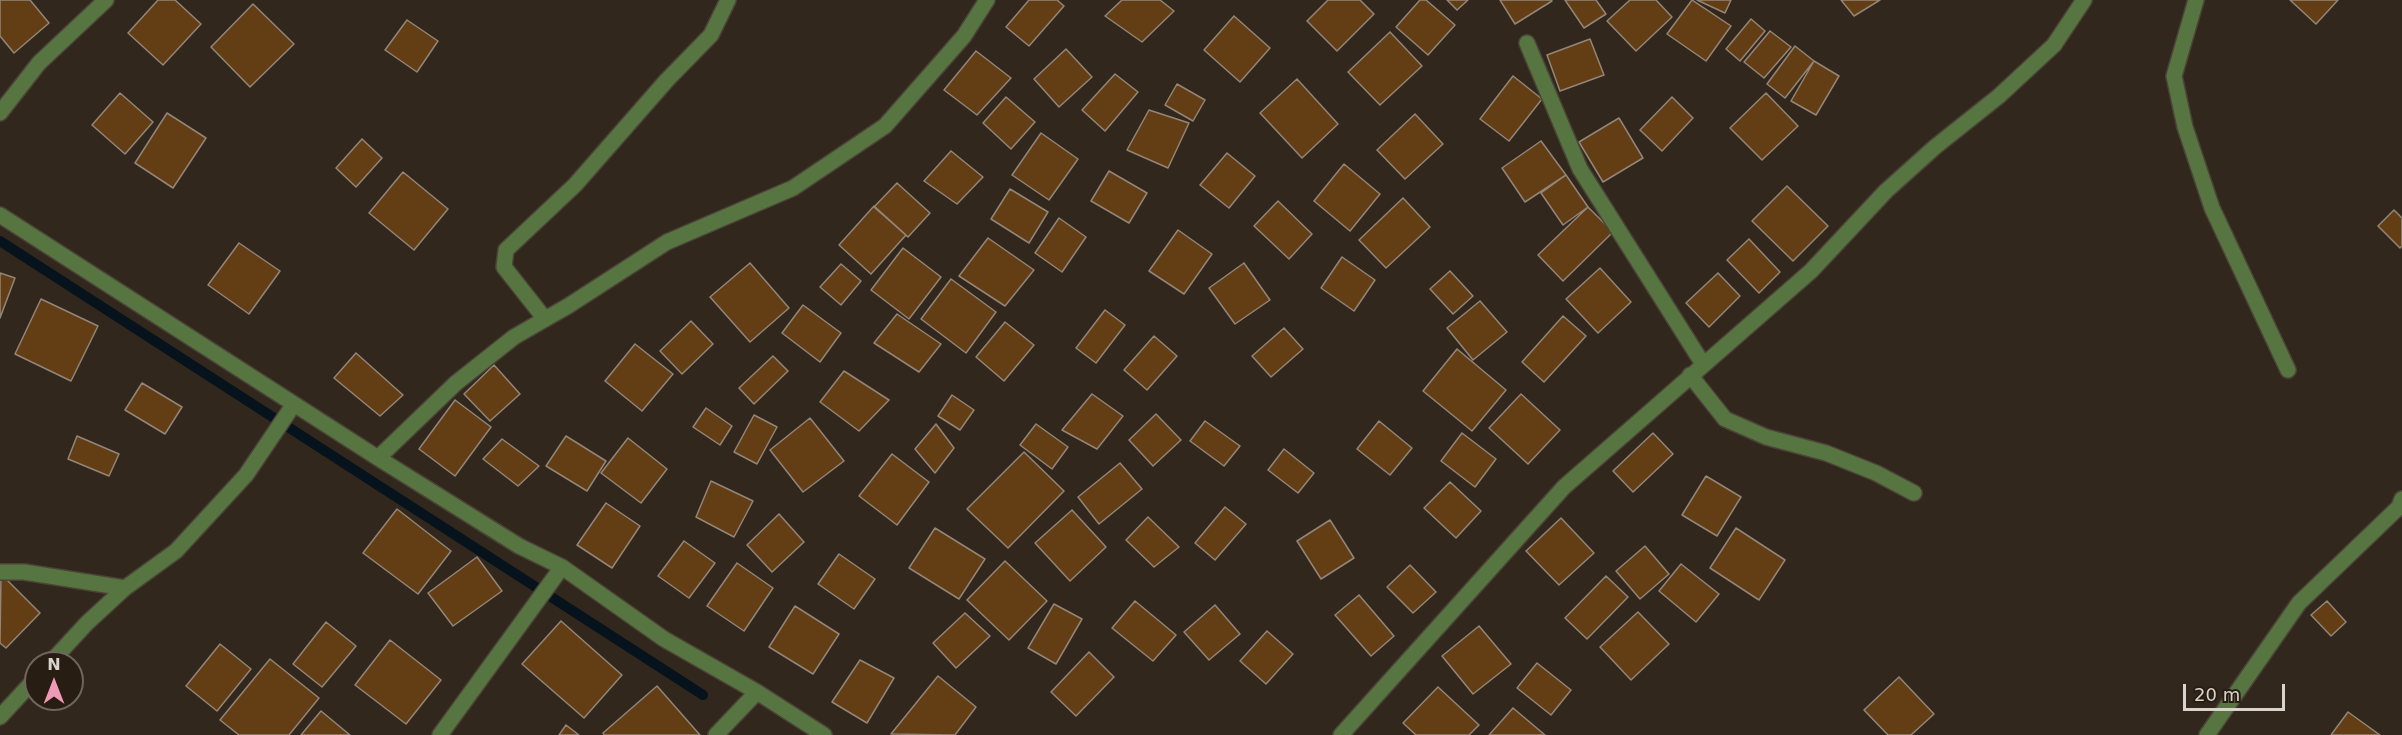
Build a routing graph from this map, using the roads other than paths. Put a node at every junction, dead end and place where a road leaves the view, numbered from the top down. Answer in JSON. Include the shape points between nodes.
{"nodes":[{"id":1,"x":106,"y":0,"type":"edge"},
{"id":2,"x":728,"y":0,"type":"edge"},
{"id":3,"x":987,"y":0,"type":"edge"},
{"id":4,"x":2084,"y":0,"type":"edge"},
{"id":5,"x":2196,"y":0,"type":"edge"},
{"id":6,"x":1527,"y":43,"type":"dead end"},
{"id":7,"x":0,"y":113,"type":"edge"},
{"id":8,"x":0,"y":215,"type":"edge"},
{"id":9,"x":545,"y":319,"type":"junction"},
{"id":10,"x":1702,"y":364,"type":"junction"},
{"id":11,"x":2288,"y":370,"type":"dead end"},
{"id":12,"x":1690,"y":375,"type":"junction"},
{"id":13,"x":294,"y":404,"type":"junction"},
{"id":14,"x":378,"y":458,"type":"junction"},
{"id":15,"x":1914,"y":494,"type":"dead end"},
{"id":16,"x":2402,"y":499,"type":"edge"},
{"id":17,"x":562,"y":567,"type":"junction"},
{"id":18,"x":0,"y":572,"type":"edge"},
{"id":19,"x":125,"y":588,"type":"junction"},
{"id":20,"x":61,"y":651,"type":"edge"},
{"id":21,"x":24,"y":691,"type":"edge"},
{"id":22,"x":757,"y":692,"type":"junction"},
{"id":23,"x":0,"y":717,"type":"edge"},
{"id":24,"x":440,"y":735,"type":"edge"},
{"id":25,"x":716,"y":735,"type":"edge"},
{"id":26,"x":824,"y":735,"type":"edge"},
{"id":27,"x":1341,"y":735,"type":"edge"},
{"id":28,"x":2207,"y":735,"type":"edge"}],
"edges":[{"from":1,"to":7,"type":"street","via":[[39,63]]},
{"from":2,"to":9,"type":"street","via":[[711,35],[575,185],[506,250],[504,267]]},
{"from":3,"to":9,"type":"street","via":[[964,36],[885,126],[793,188],[668,242]]},
{"from":4,"to":10,"type":"street","via":[[2054,45],[1886,191],[1811,271]]},
{"from":5,"to":11,"type":"street","via":[[2174,76],[2185,127],[2212,208]]},
{"from":6,"to":10,"type":"street","via":[[1580,169]]},
{"from":8,"to":13,"type":"street"},
{"from":9,"to":14,"type":"street","via":[[514,337],[456,383]]},
{"from":10,"to":12,"type":"street"},
{"from":12,"to":15,"type":"street","via":[[1725,419],[1766,437],[1826,453]]},
{"from":12,"to":27,"type":"street","via":[[1564,487]]},
{"from":13,"to":14,"type":"street"},
{"from":13,"to":19,"type":"street","via":[[246,475],[176,551]]},
{"from":14,"to":17,"type":"street","via":[[519,546]]},
{"from":16,"to":28,"type":"street","via":[[2299,603]]},
{"from":17,"to":22,"type":"street","via":[[664,639]]},
{"from":17,"to":24,"type":"street"},
{"from":18,"to":19,"type":"street","via":[[24,572]]},
{"from":19,"to":20,"type":"street"},
{"from":21,"to":23,"type":"street"},
{"from":22,"to":25,"type":"street"},
{"from":22,"to":26,"type":"street"}]}
